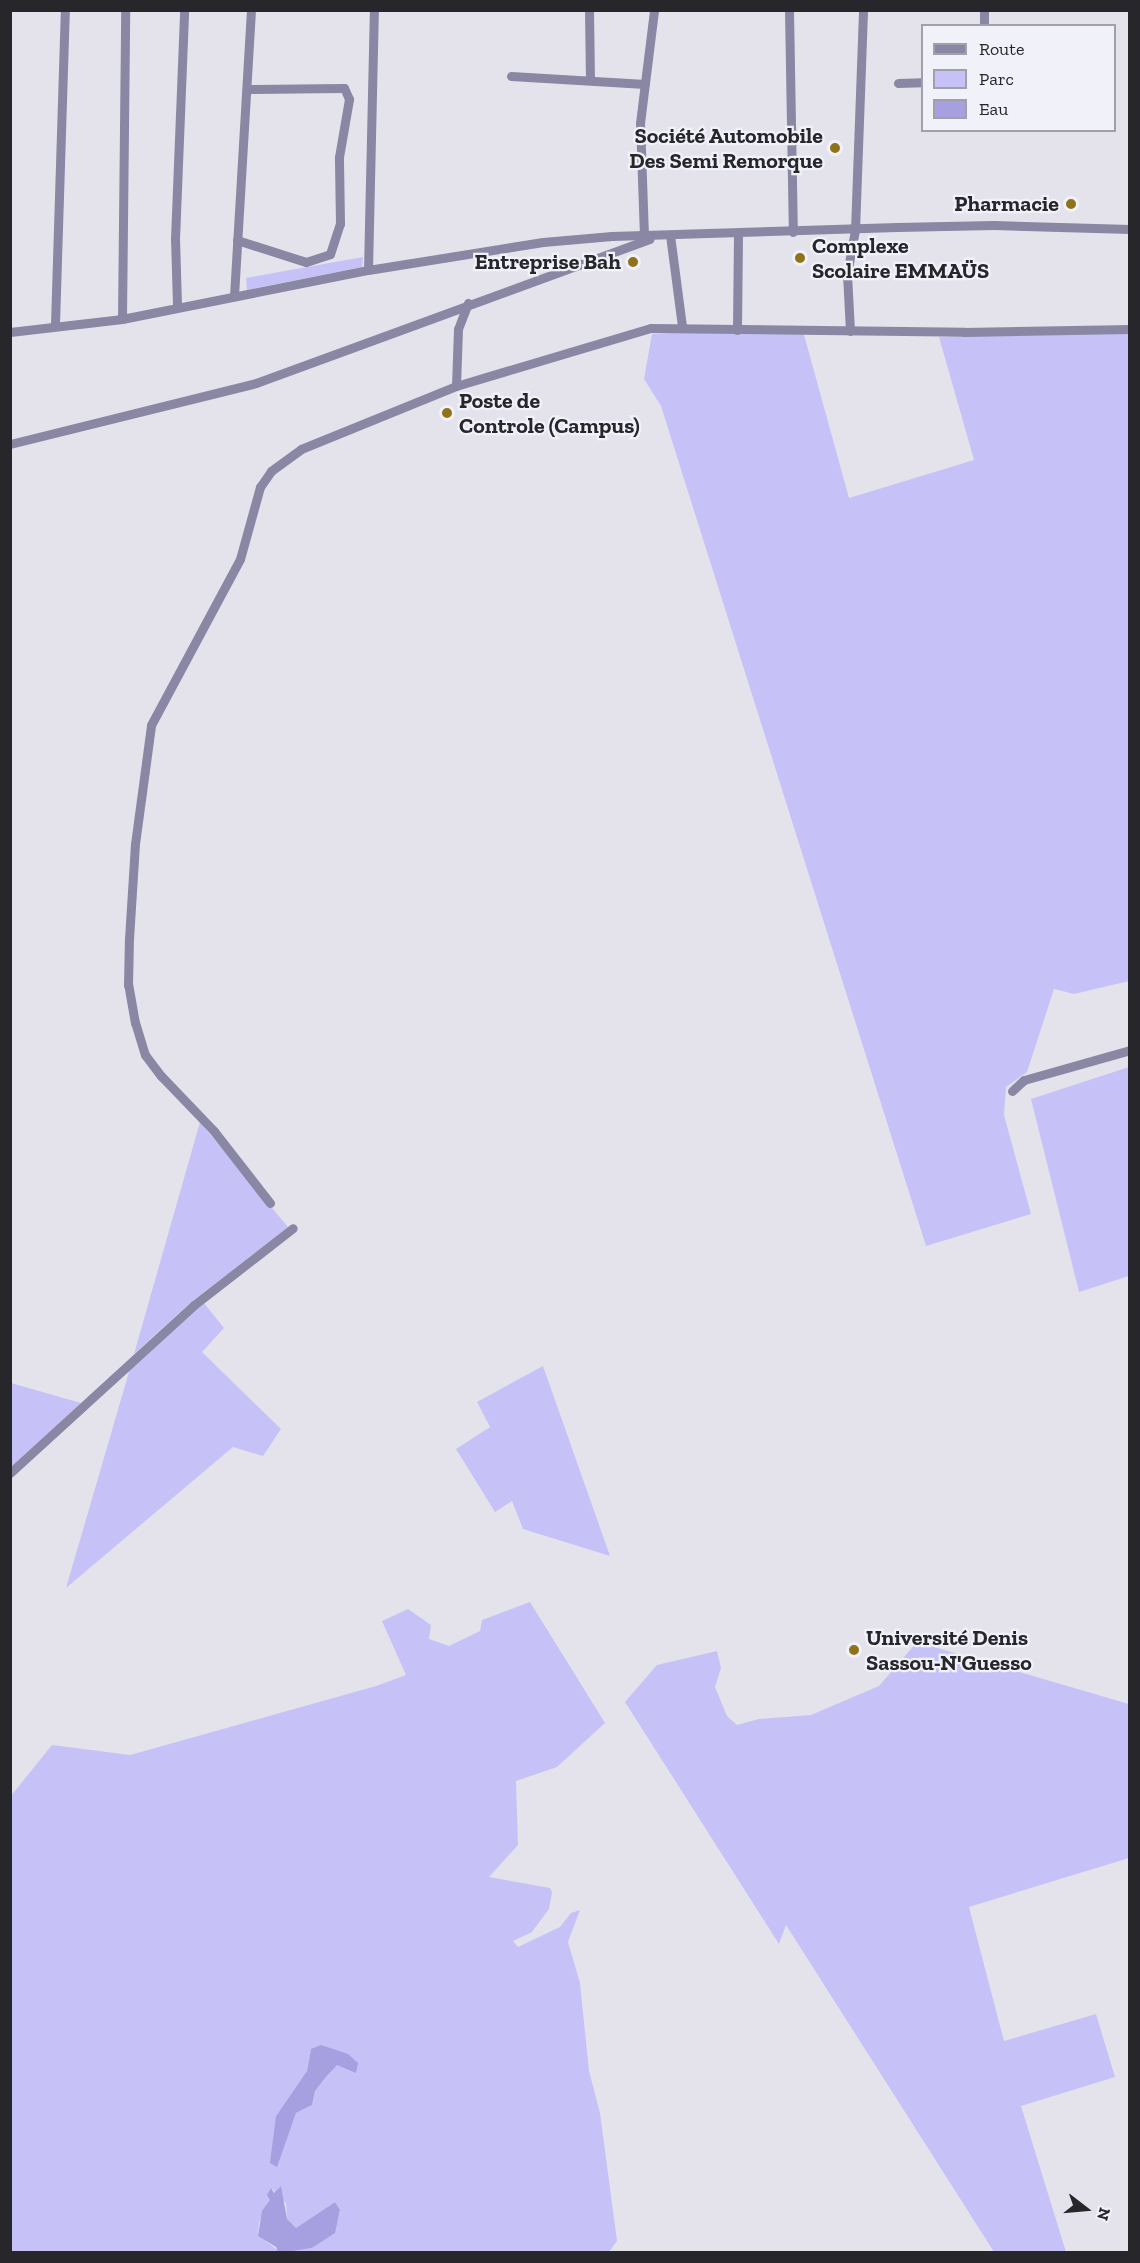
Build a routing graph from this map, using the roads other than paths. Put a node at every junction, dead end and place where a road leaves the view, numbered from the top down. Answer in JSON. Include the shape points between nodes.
{"nodes":[{"id":1,"x":65,"y":10,"type":"edge"},
{"id":2,"x":125,"y":10,"type":"edge"},
{"id":3,"x":184,"y":10,"type":"edge"},
{"id":4,"x":251,"y":10,"type":"edge"},
{"id":5,"x":374,"y":10,"type":"edge"},
{"id":6,"x":589,"y":10,"type":"edge"},
{"id":7,"x":654,"y":10,"type":"edge"},
{"id":8,"x":789,"y":10,"type":"edge"},
{"id":9,"x":863,"y":10,"type":"edge"},
{"id":10,"x":511,"y":76,"type":"dead end"},
{"id":11,"x":590,"y":79,"type":"junction"},
{"id":12,"x":921,"y":82,"type":"edge"},
{"id":13,"x":898,"y":83,"type":"dead end"},
{"id":14,"x":645,"y":84,"type":"junction"},
{"id":15,"x":247,"y":89,"type":"junction"},
{"id":16,"x":1130,"y":229,"type":"edge"},
{"id":17,"x":855,"y":230,"type":"junction"},
{"id":18,"x":793,"y":232,"type":"junction"},
{"id":19,"x":738,"y":233,"type":"junction"},
{"id":20,"x":665,"y":235,"type":"junction"},
{"id":21,"x":644,"y":236,"type":"junction"},
{"id":22,"x":237,"y":240,"type":"junction"},
{"id":23,"x":368,"y":270,"type":"junction"},
{"id":24,"x":234,"y":296,"type":"junction"},
{"id":25,"x":468,"y":303,"type":"junction"},
{"id":26,"x":177,"y":305,"type":"junction"},
{"id":27,"x":122,"y":319,"type":"junction"},
{"id":28,"x":55,"y":324,"type":"junction"},
{"id":29,"x":682,"y":326,"type":"junction"},
{"id":30,"x":1130,"y":329,"type":"edge"},
{"id":31,"x":737,"y":330,"type":"junction"},
{"id":32,"x":850,"y":331,"type":"junction"},
{"id":33,"x":10,"y":332,"type":"edge"},
{"id":34,"x":456,"y":386,"type":"junction"},
{"id":35,"x":10,"y":444,"type":"edge"},
{"id":36,"x":1130,"y":1050,"type":"edge"},
{"id":37,"x":1012,"y":1090,"type":"dead end"},
{"id":38,"x":270,"y":1203,"type":"dead end"},
{"id":39,"x":293,"y":1228,"type":"dead end"},
{"id":40,"x":10,"y":1473,"type":"edge"}],
"edges":[{"from":1,"to":28,"type":"street"},
{"from":2,"to":27,"type":"street"},
{"from":3,"to":26,"type":"street"},
{"from":4,"to":15,"type":"street"},
{"from":5,"to":23,"type":"street"},
{"from":6,"to":11,"type":"street"},
{"from":7,"to":14,"type":"street"},
{"from":8,"to":18,"type":"street"},
{"from":9,"to":17,"type":"street"},
{"from":10,"to":11,"type":"street"},
{"from":11,"to":14,"type":"street"},
{"from":12,"to":13,"type":"street"},
{"from":14,"to":21,"type":"street","via":[[640,123]]},
{"from":15,"to":22,"type":"street"},
{"from":15,"to":22,"type":"street","via":[[344,88],[349,99],[339,157],[340,224],[330,254],[306,262]]},
{"from":16,"to":17,"type":"street","via":[[994,225]]},
{"from":17,"to":18,"type":"street"},
{"from":17,"to":32,"type":"street","via":[[847,274]]},
{"from":18,"to":19,"type":"street"},
{"from":19,"to":20,"type":"street"},
{"from":19,"to":31,"type":"street"},
{"from":20,"to":21,"type":"street"},
{"from":20,"to":25,"type":"street"},
{"from":20,"to":29,"type":"street"},
{"from":21,"to":23,"type":"street","via":[[543,242]]},
{"from":22,"to":24,"type":"street"},
{"from":23,"to":24,"type":"street"},
{"from":24,"to":26,"type":"street"},
{"from":25,"to":34,"type":"street","via":[[458,329]]},
{"from":25,"to":35,"type":"street","via":[[233,390]]},
{"from":26,"to":27,"type":"street"},
{"from":27,"to":28,"type":"street"},
{"from":28,"to":33,"type":"street"},
{"from":29,"to":31,"type":"street"},
{"from":29,"to":34,"type":"street","via":[[651,328]]},
{"from":30,"to":32,"type":"street"},
{"from":31,"to":32,"type":"street"},
{"from":34,"to":38,"type":"street","via":[[301,449],[271,471],[260,487],[240,559],[151,725],[135,844],[129,939],[128,985],[135,1023],[145,1055],[214,1131]]},
{"from":36,"to":37,"type":"street","via":[[1024,1080]]},
{"from":39,"to":40,"type":"street","via":[[194,1305]]}]}
